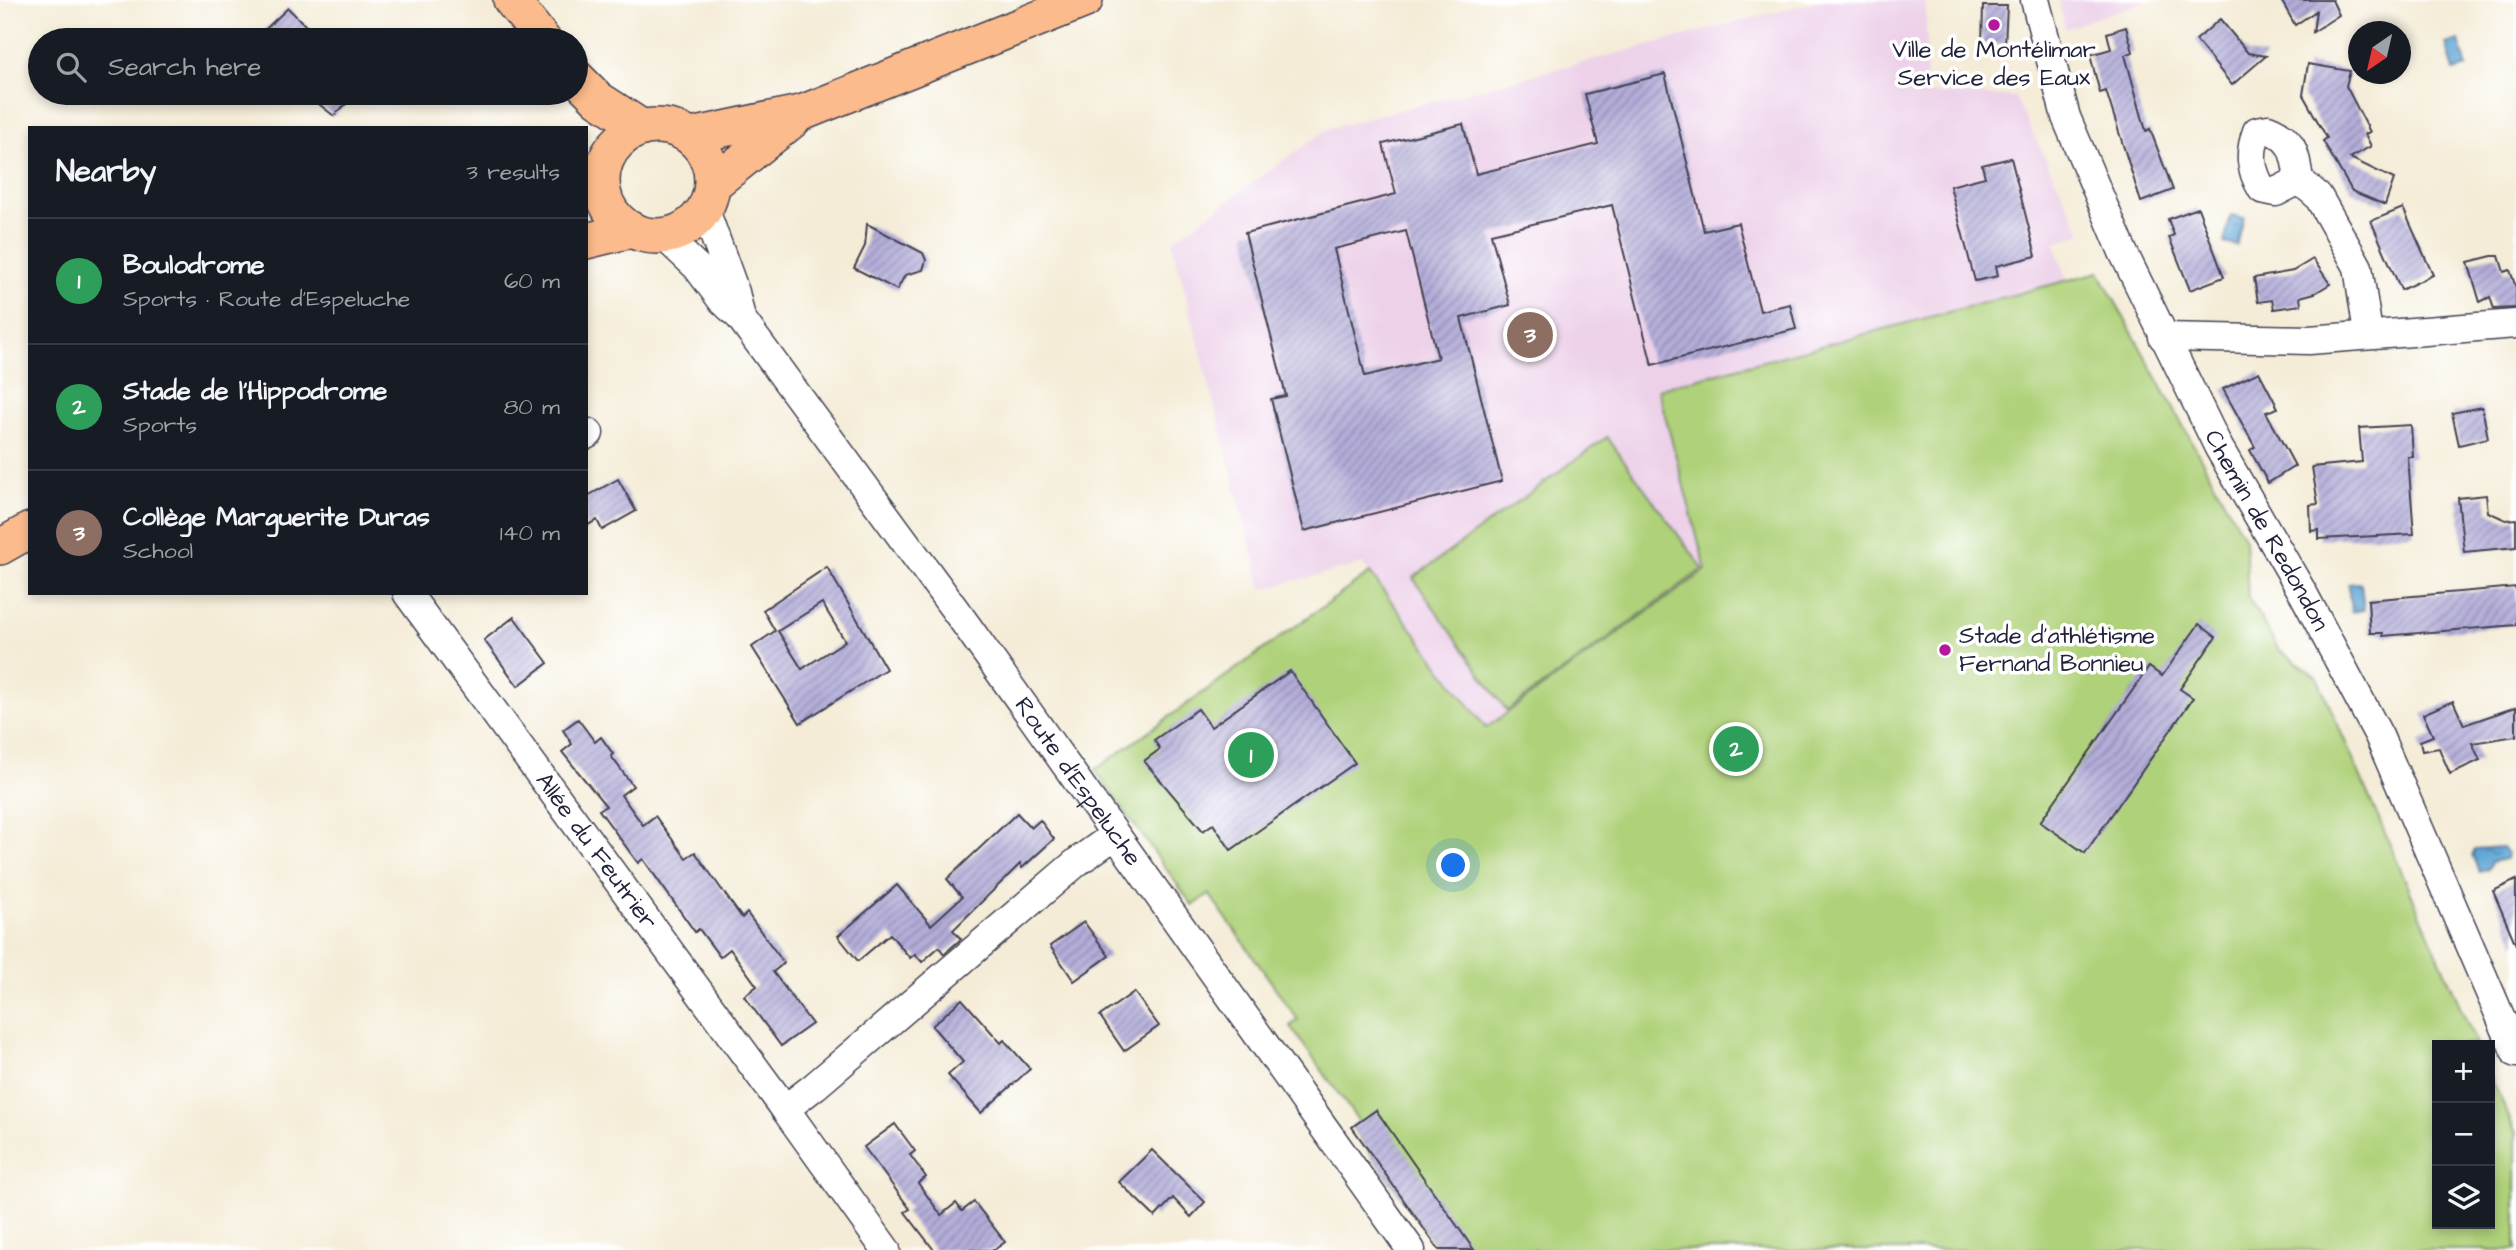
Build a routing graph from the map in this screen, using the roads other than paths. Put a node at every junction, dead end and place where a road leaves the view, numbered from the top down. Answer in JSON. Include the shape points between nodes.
{"nodes":[{"id":1,"x":512,"y":0,"type":"edge"},
{"id":2,"x":1085,"y":0,"type":"edge"},
{"id":3,"x":2035,"y":0,"type":"edge"},
{"id":4,"x":534,"y":28,"type":"edge"},
{"id":5,"x":588,"y":89,"type":"edge"},
{"id":6,"x":582,"y":105,"type":"edge"},
{"id":7,"x":804,"y":111,"type":"junction"},
{"id":8,"x":641,"y":127,"type":"junction"},
{"id":9,"x":691,"y":136,"type":"junction"},
{"id":10,"x":608,"y":155,"type":"junction"},
{"id":11,"x":2299,"y":180,"type":"dead end"},
{"id":12,"x":594,"y":196,"type":"edge"},
{"id":13,"x":709,"y":197,"type":"junction"},
{"id":14,"x":647,"y":233,"type":"junction"},
{"id":15,"x":588,"y":241,"type":"edge"},
{"id":16,"x":740,"y":317,"type":"junction"},
{"id":17,"x":2516,"y":324,"type":"edge"},
{"id":18,"x":2368,"y":333,"type":"junction"},
{"id":19,"x":2163,"y":337,"type":"junction"},
{"id":20,"x":28,"y":531,"type":"edge"},
{"id":21,"x":0,"y":547,"type":"edge"},
{"id":22,"x":408,"y":595,"type":"edge"},
{"id":23,"x":1115,"y":835,"type":"junction"},
{"id":24,"x":2516,"y":1053,"type":"edge"},
{"id":25,"x":785,"y":1109,"type":"junction"},
{"id":26,"x":886,"y":1250,"type":"edge"},
{"id":27,"x":1411,"y":1250,"type":"edge"}],
"edges":[{"from":1,"to":4,"type":"main road"},
{"from":2,"to":7,"type":"main road"},
{"from":3,"to":19,"type":"street","name":"Chemin de Redondon","via":[[2066,117]]},
{"from":5,"to":8,"type":"main road"},
{"from":6,"to":10,"type":"main road"},
{"from":7,"to":9,"type":"main road"},
{"from":7,"to":13,"type":"main road"},
{"from":8,"to":9,"type":"main road","via":[[676,128]]},
{"from":8,"to":10,"type":"main road","via":[[616,143]]},
{"from":9,"to":13,"type":"main road","via":[[711,166]]},
{"from":10,"to":12,"type":"main road"},
{"from":11,"to":18,"type":"street","via":[[2318,197],[2358,267]]},
{"from":12,"to":14,"type":"main road","via":[[617,220]]},
{"from":13,"to":14,"type":"main road","via":[[694,223],[680,232]]},
{"from":13,"to":16,"type":"street","name":"Route d'Espeluche"},
{"from":14,"to":15,"type":"main road"},
{"from":14,"to":16,"type":"street","name":"Route d'Espeluche","via":[[697,267]]},
{"from":16,"to":23,"type":"street","name":"Route d'Espeluche"},
{"from":17,"to":18,"type":"street"},
{"from":18,"to":19,"type":"street","via":[[2309,340]]},
{"from":19,"to":24,"type":"street","name":"Chemin de Redondon","via":[[2219,448],[2379,736]]},
{"from":20,"to":21,"type":"main road"},
{"from":22,"to":25,"type":"street","name":"Allée du Feutrier"},
{"from":23,"to":25,"type":"street","via":[[1077,862]]},
{"from":23,"to":27,"type":"street","name":"Route d'Espeluche"},
{"from":25,"to":26,"type":"street","name":"Allée du Feutrier"}]}
